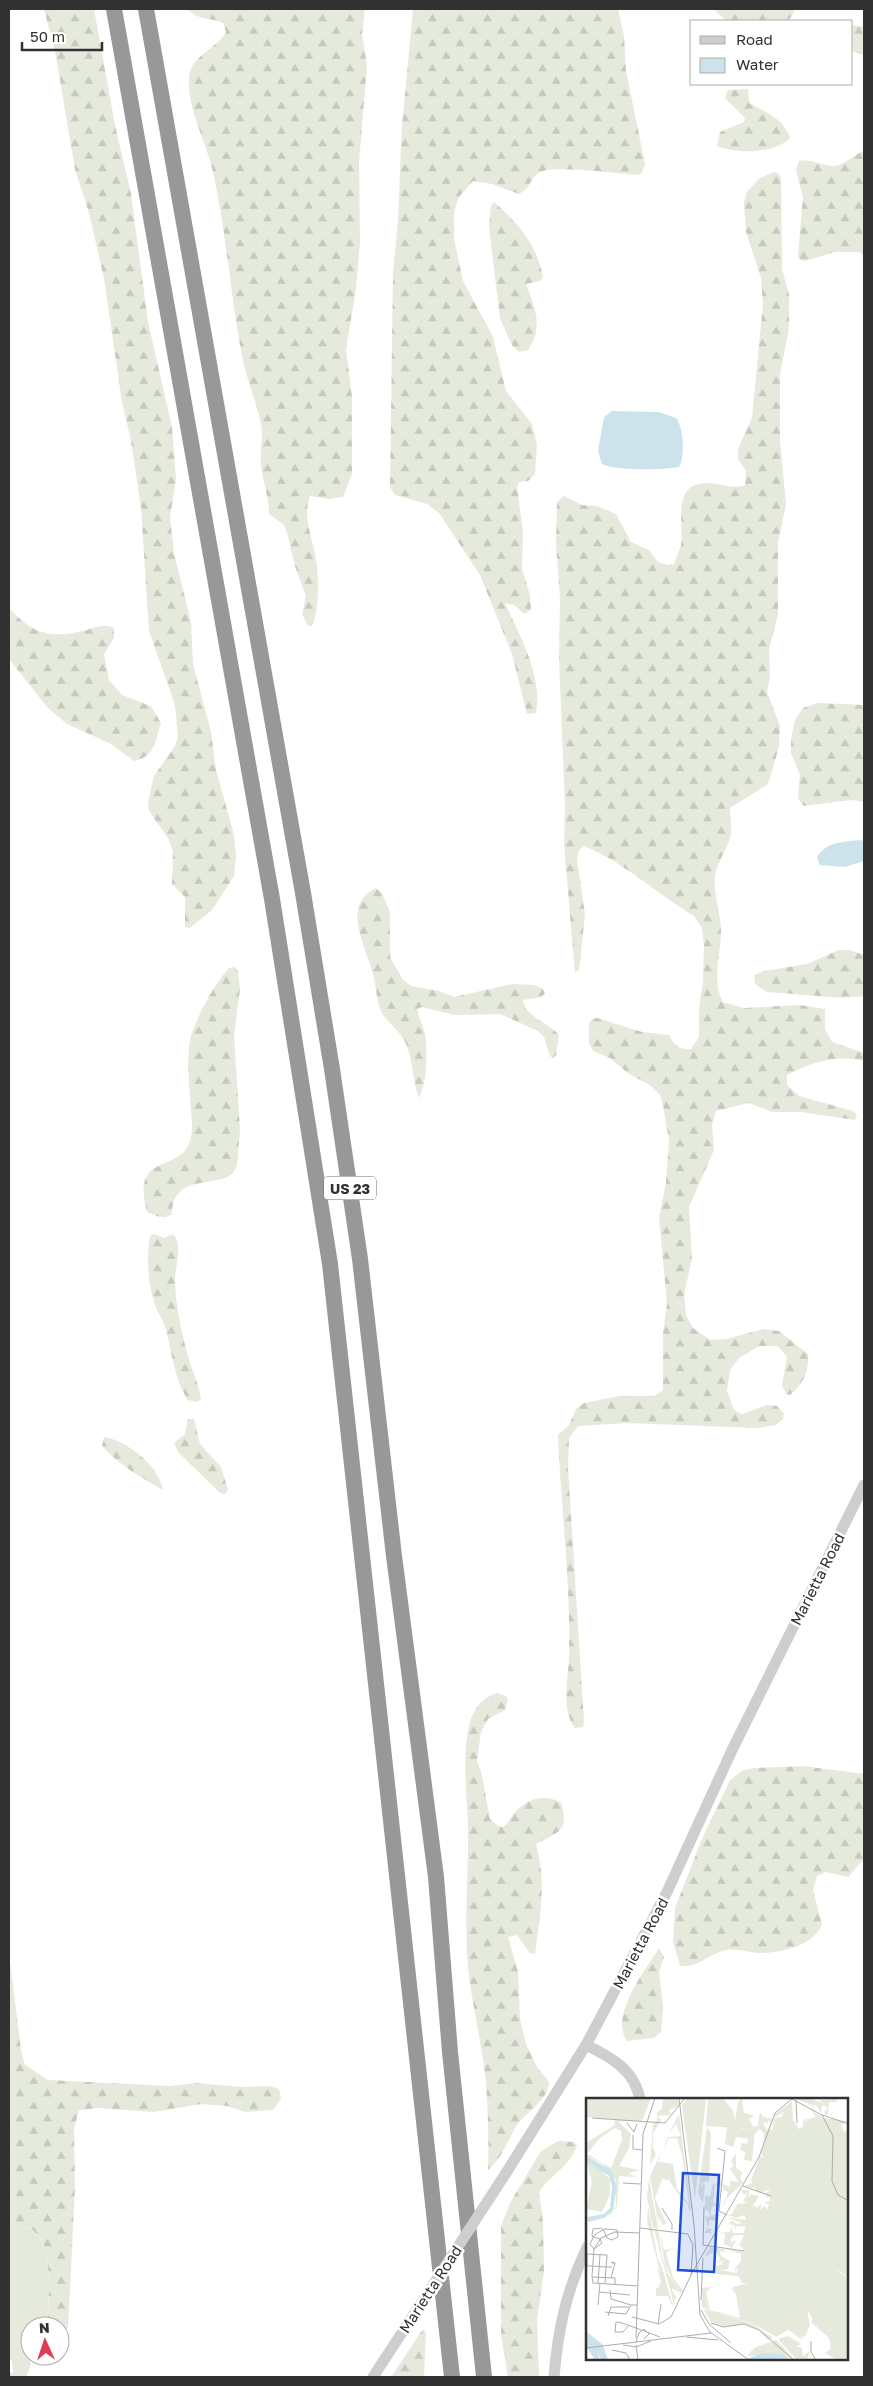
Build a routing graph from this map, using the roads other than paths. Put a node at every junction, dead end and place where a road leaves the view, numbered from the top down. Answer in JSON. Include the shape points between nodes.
{"nodes":[{"id":1,"x":114,"y":9,"type":"edge"},
{"id":2,"x":146,"y":9,"type":"edge"},
{"id":3,"x":864,"y":1485,"type":"edge"},
{"id":4,"x":586,"y":2045,"type":"junction"},
{"id":5,"x":639,"y":2098,"type":"edge"},
{"id":6,"x":586,"y":2250,"type":"edge"},
{"id":7,"x":373,"y":2377,"type":"edge"},
{"id":8,"x":452,"y":2377,"type":"edge"},
{"id":9,"x":484,"y":2377,"type":"edge"},
{"id":10,"x":554,"y":2377,"type":"edge"}],
"edges":[{"from":1,"to":8,"type":"highway","number":"US 23","via":[[272,899],[330,1264]]},
{"from":2,"to":9,"type":"highway","number":"US 23","via":[[303,893],[360,1259],[394,1556],[436,1877],[450,2052]]},
{"from":3,"to":4,"type":"street","name":"Marietta Road","via":[[733,1748],[667,1892]]},
{"from":4,"to":5,"type":"street","via":[[618,2062],[634,2082]]},
{"from":4,"to":7,"type":"street","name":"Marietta Road","bridge":true},
{"from":6,"to":10,"type":"street","via":[[565,2302]]}]}
